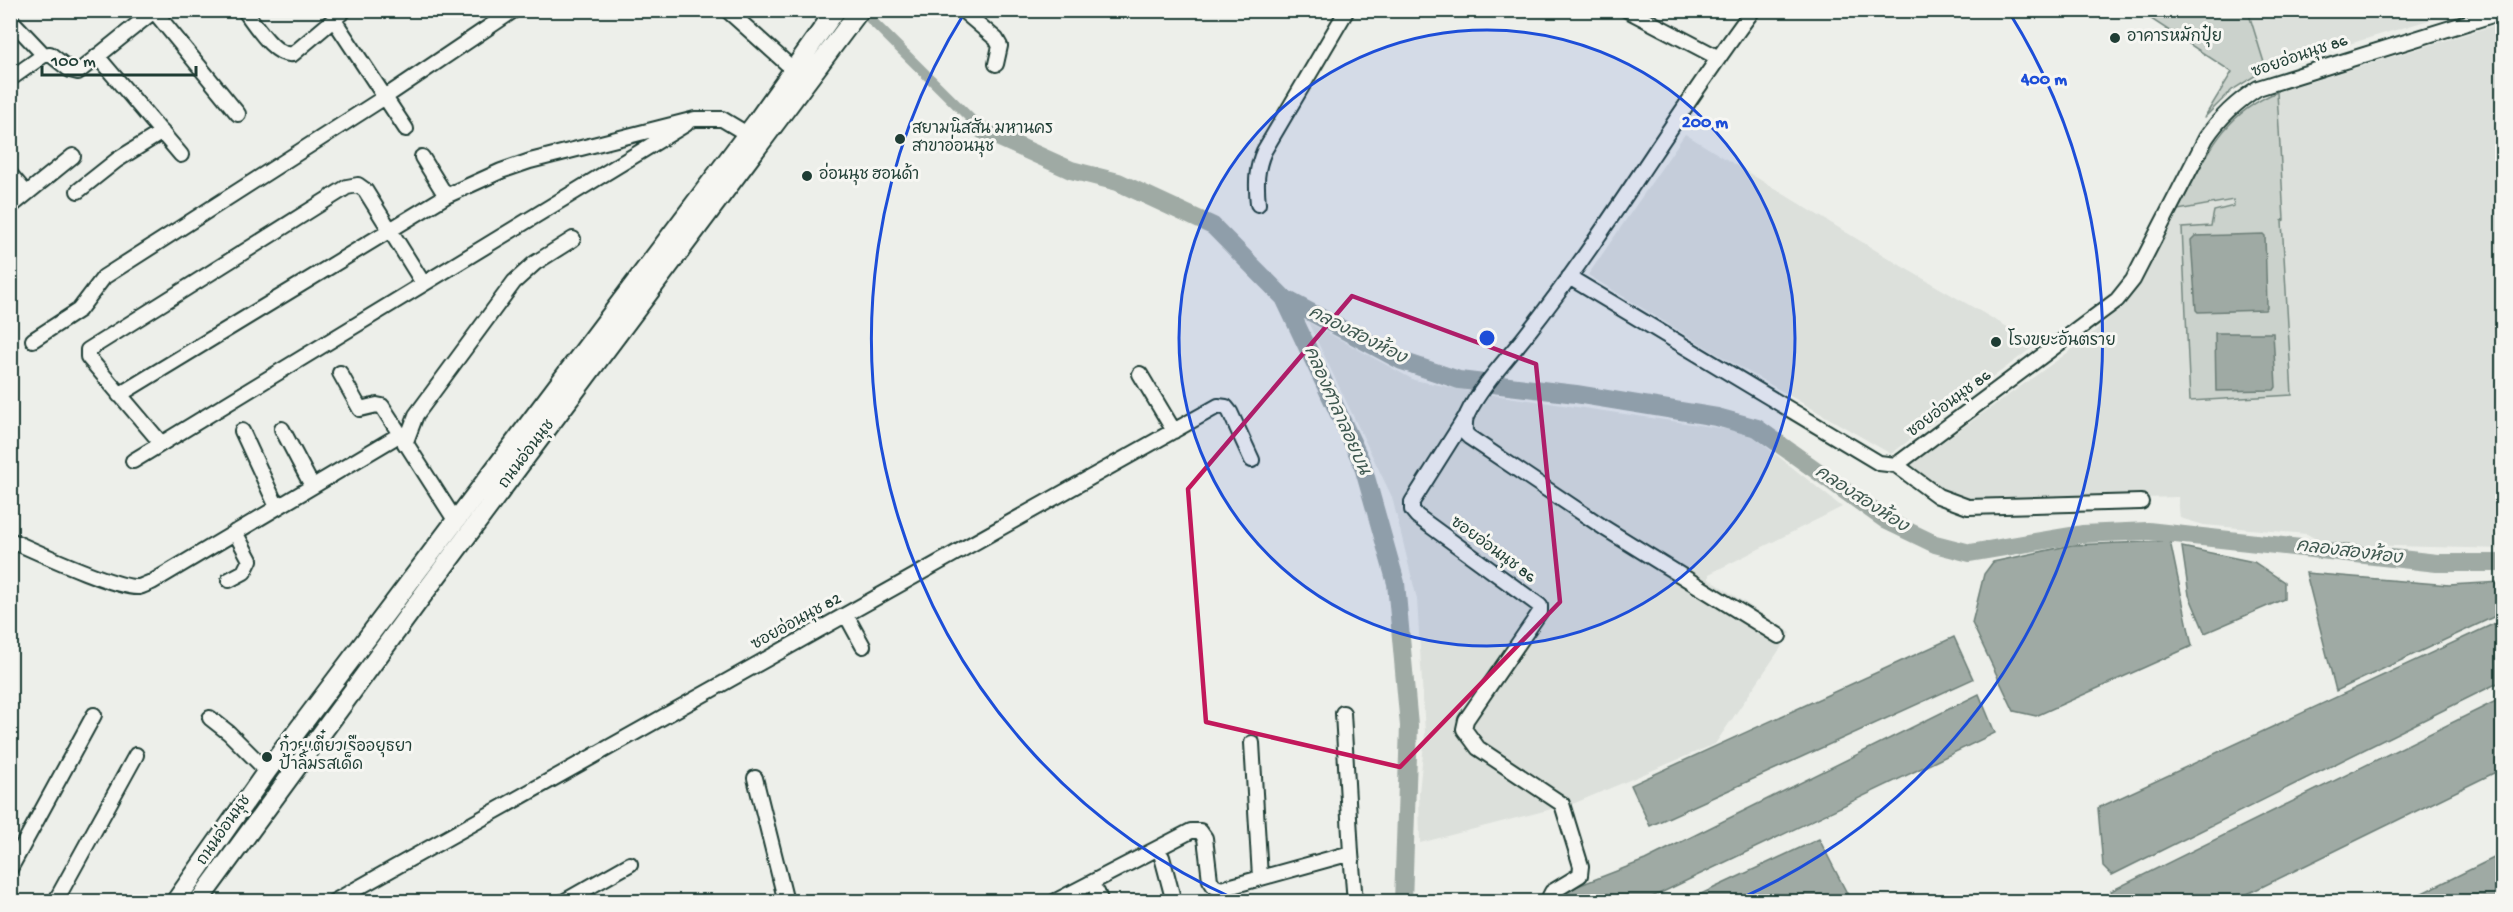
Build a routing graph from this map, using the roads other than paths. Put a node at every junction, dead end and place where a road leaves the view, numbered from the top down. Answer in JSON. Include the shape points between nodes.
{"nodes":[{"id":1,"x":345,"y":10,"type":"edge"},
{"id":2,"x":514,"y":10,"type":"edge"},
{"id":3,"x":727,"y":10,"type":"edge"},
{"id":4,"x":860,"y":10,"type":"edge"},
{"id":5,"x":962,"y":10,"type":"edge"},
{"id":6,"x":1347,"y":10,"type":"edge"},
{"id":7,"x":1627,"y":10,"type":"edge"},
{"id":8,"x":1753,"y":10,"type":"edge"},
{"id":9,"x":154,"y":11,"type":"edge"},
{"id":10,"x":247,"y":12,"type":"edge"},
{"id":11,"x":2502,"y":12,"type":"edge"},
{"id":12,"x":833,"y":15,"type":"edge"},
{"id":13,"x":10,"y":19,"type":"edge"},
{"id":14,"x":334,"y":20,"type":"junction"},
{"id":15,"x":44,"y":54,"type":"junction"},
{"id":16,"x":98,"y":56,"type":"junction"},
{"id":17,"x":1717,"y":57,"type":"junction"},
{"id":18,"x":996,"y":64,"type":"dead end"},
{"id":19,"x":794,"y":70,"type":"junction"},
{"id":20,"x":10,"y":79,"type":"edge"},
{"id":21,"x":385,"y":97,"type":"junction"},
{"id":22,"x":238,"y":114,"type":"dead end"},
{"id":23,"x":696,"y":119,"type":"junction"},
{"id":24,"x":406,"y":129,"type":"dead end"},
{"id":25,"x":162,"y":132,"type":"junction"},
{"id":26,"x":747,"y":134,"type":"junction"},
{"id":27,"x":181,"y":155,"type":"dead end"},
{"id":28,"x":73,"y":156,"type":"dead end"},
{"id":29,"x":422,"y":158,"type":"dead end"},
{"id":30,"x":10,"y":174,"type":"edge"},
{"id":31,"x":78,"y":190,"type":"dead end"},
{"id":32,"x":26,"y":193,"type":"junction"},
{"id":33,"x":446,"y":196,"type":"junction"},
{"id":34,"x":1258,"y":204,"type":"dead end"},
{"id":35,"x":10,"y":207,"type":"edge"},
{"id":36,"x":390,"y":230,"type":"junction"},
{"id":37,"x":573,"y":239,"type":"dead end"},
{"id":38,"x":1569,"y":277,"type":"junction"},
{"id":39,"x":423,"y":282,"type":"junction"},
{"id":40,"x":33,"y":340,"type":"dead end"},
{"id":41,"x":339,"y":373,"type":"dead end"},
{"id":42,"x":1140,"y":374,"type":"dead end"},
{"id":43,"x":119,"y":395,"type":"junction"},
{"id":44,"x":1466,"y":416,"type":"junction"},
{"id":45,"x":282,"y":429,"type":"dead end"},
{"id":46,"x":242,"y":431,"type":"dead end"},
{"id":47,"x":1174,"y":431,"type":"junction"},
{"id":48,"x":402,"y":440,"type":"junction"},
{"id":49,"x":161,"y":442,"type":"junction"},
{"id":50,"x":1252,"y":459,"type":"dead end"},
{"id":51,"x":133,"y":461,"type":"dead end"},
{"id":52,"x":1896,"y":465,"type":"junction"},
{"id":53,"x":312,"y":486,"type":"junction"},
{"id":54,"x":2141,"y":502,"type":"dead end"},
{"id":55,"x":277,"y":507,"type":"junction"},
{"id":56,"x":454,"y":519,"type":"junction"},
{"id":57,"x":235,"y":532,"type":"junction"},
{"id":58,"x":10,"y":540,"type":"edge"},
{"id":59,"x":416,"y":572,"type":"junction"},
{"id":60,"x":229,"y":580,"type":"dead end"},
{"id":61,"x":431,"y":584,"type":"junction"},
{"id":62,"x":846,"y":615,"type":"junction"},
{"id":63,"x":1779,"y":636,"type":"dead end"},
{"id":64,"x":863,"y":646,"type":"dead end"},
{"id":65,"x":1343,"y":713,"type":"dead end"},
{"id":66,"x":94,"y":716,"type":"dead end"},
{"id":67,"x":210,"y":718,"type":"dead end"},
{"id":68,"x":1252,"y":743,"type":"dead end"},
{"id":69,"x":136,"y":755,"type":"dead end"},
{"id":70,"x":267,"y":771,"type":"junction"},
{"id":71,"x":755,"y":778,"type":"dead end"},
{"id":72,"x":1351,"y":853,"type":"junction"},
{"id":73,"x":1162,"y":857,"type":"dead end"},
{"id":74,"x":630,"y":864,"type":"dead end"},
{"id":75,"x":10,"y":869,"type":"edge"},
{"id":76,"x":1260,"y":877,"type":"junction"},
{"id":77,"x":55,"y":902,"type":"edge"},
{"id":78,"x":175,"y":902,"type":"edge"},
{"id":79,"x":198,"y":902,"type":"edge"},
{"id":80,"x":333,"y":902,"type":"edge"},
{"id":81,"x":563,"y":902,"type":"edge"},
{"id":82,"x":786,"y":902,"type":"edge"},
{"id":83,"x":1054,"y":902,"type":"edge"},
{"id":84,"x":1174,"y":902,"type":"edge"},
{"id":85,"x":1355,"y":902,"type":"edge"},
{"id":86,"x":1547,"y":902,"type":"edge"}],
"edges":[{"from":1,"to":14,"type":"street"},
{"from":2,"to":21,"type":"street"},
{"from":3,"to":19,"type":"street"},
{"from":4,"to":61,"type":"main road","name":"ถนนอ่อนนุช"},
{"from":5,"to":18,"type":"street","via":[[996,39],[1000,46]]},
{"from":6,"to":34,"type":"street","via":[[1258,163]]},
{"from":7,"to":17,"type":"street"},
{"from":8,"to":17,"type":"street","name":"ซอยอ่อนนุช 86"},
{"from":9,"to":16,"type":"street"},
{"from":9,"to":22,"type":"street"},
{"from":10,"to":14,"type":"street","via":[[278,52],[286,56]]},
{"from":11,"to":52,"type":"street","name":"ซอยอ่อนนุช 86","via":[[2258,88],[2242,98],[2206,138],[2133,280],[2117,300]]},
{"from":12,"to":19,"type":"main road","name":"ถนนอ่อนนุช"},
{"from":13,"to":15,"type":"street"},
{"from":14,"to":21,"type":"street"},
{"from":15,"to":16,"type":"street","via":[[58,58],[75,72]]},
{"from":15,"to":20,"type":"street"},
{"from":16,"to":25,"type":"street"},
{"from":17,"to":38,"type":"street","name":"ซอยอ่อนนุช 86"},
{"from":19,"to":26,"type":"main road","name":"ถนนอ่อนนุช"},
{"from":21,"to":24,"type":"street"},
{"from":21,"to":40,"type":"street","via":[[104,277],[79,310]]},
{"from":23,"to":26,"type":"street","via":[[722,119]]},
{"from":23,"to":33,"type":"street","via":[[530,161]]},
{"from":23,"to":39,"type":"street"},
{"from":25,"to":27,"type":"street"},
{"from":25,"to":31,"type":"street"},
{"from":26,"to":56,"type":"main road","name":"ถนนอ่อนนุช"},
{"from":28,"to":32,"type":"street"},
{"from":29,"to":33,"type":"street"},
{"from":30,"to":32,"type":"street"},
{"from":32,"to":35,"type":"street"},
{"from":33,"to":36,"type":"street"},
{"from":36,"to":39,"type":"street"},
{"from":36,"to":43,"type":"street"},
{"from":36,"to":43,"type":"street","via":[[365,190],[358,185],[347,187],[88,350],[88,357]]},
{"from":37,"to":48,"type":"street","via":[[514,282],[416,415]]},
{"from":38,"to":44,"type":"street","name":"ซอยอ่อนนุช 86"},
{"from":38,"to":52,"type":"street","via":[[1879,463]]},
{"from":39,"to":49,"type":"street"},
{"from":41,"to":48,"type":"street","via":[[360,409],[382,406]]},
{"from":42,"to":47,"type":"street"},
{"from":43,"to":49,"type":"street"},
{"from":44,"to":63,"type":"street","via":[[1465,433],[1469,437],[1606,529]]},
{"from":44,"to":86,"type":"street","name":"ซอยอ่อนนุช 86","via":[[1412,502],[1412,510],[1540,606],[1540,612],[1466,720],[1464,729],[1478,748],[1562,804],[1581,866],[1580,875],[1552,892]]},
{"from":45,"to":53,"type":"street"},
{"from":46,"to":55,"type":"street"},
{"from":47,"to":50,"type":"street","name":"ซอยอ่อนนุช 82","via":[[1218,406],[1226,407]]},
{"from":47,"to":62,"type":"street","name":"ซอยอ่อนนุช 82"},
{"from":48,"to":53,"type":"street"},
{"from":48,"to":56,"type":"street"},
{"from":49,"to":51,"type":"street"},
{"from":52,"to":54,"type":"street","via":[[1938,496],[1968,507]]},
{"from":53,"to":55,"type":"street"},
{"from":55,"to":57,"type":"street"},
{"from":56,"to":59,"type":"main road","name":"ถนนอ่อนนุช"},
{"from":57,"to":58,"type":"street","via":[[139,587],[53,559]]},
{"from":57,"to":60,"type":"street","via":[[250,560],[244,572]]},
{"from":59,"to":61,"type":"main road"},
{"from":59,"to":70,"type":"main road","name":"ถนนอ่อนนุช"},
{"from":61,"to":79,"type":"main road","name":"ถนนอ่อนนุช"},
{"from":62,"to":64,"type":"street"},
{"from":62,"to":80,"type":"street","name":"ซอยอ่อนนุช 82"},
{"from":65,"to":72,"type":"street"},
{"from":66,"to":75,"type":"street"},
{"from":67,"to":70,"type":"street"},
{"from":68,"to":76,"type":"street"},
{"from":69,"to":77,"type":"street"},
{"from":70,"to":78,"type":"main road","name":"ถนนอ่อนนุช"},
{"from":71,"to":82,"type":"street"},
{"from":72,"to":76,"type":"street"},
{"from":72,"to":85,"type":"street"},
{"from":73,"to":84,"type":"street"},
{"from":74,"to":81,"type":"street"},
{"from":76,"to":83,"type":"street","via":[[1221,889],[1214,885],[1205,838],[1200,831],[1191,831]]}]}
